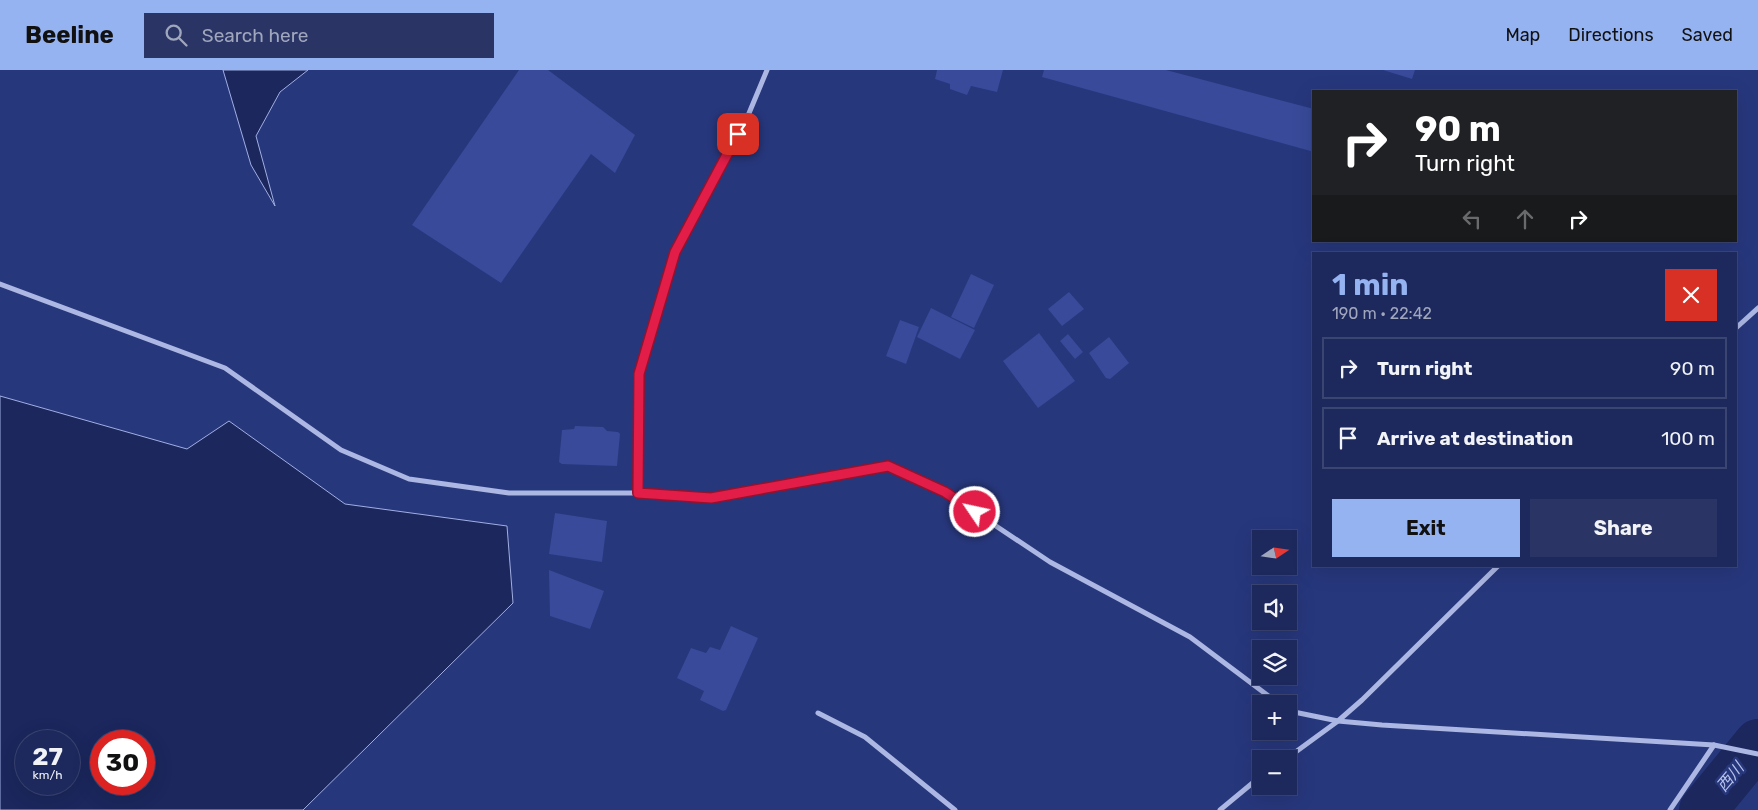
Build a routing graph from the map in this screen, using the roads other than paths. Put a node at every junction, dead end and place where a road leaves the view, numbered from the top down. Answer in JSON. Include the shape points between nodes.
{"nodes":[{"id":1,"x":767,"y":70,"type":"edge"},
{"id":2,"x":0,"y":284,"type":"edge"},
{"id":3,"x":1758,"y":308,"type":"edge"},
{"id":4,"x":1737,"y":327,"type":"edge"},
{"id":5,"x":638,"y":493,"type":"junction"},
{"id":6,"x":1497,"y":567,"type":"edge"},
{"id":7,"x":1267,"y":695,"type":"edge"},
{"id":8,"x":818,"y":713,"type":"dead end"},
{"id":9,"x":1297,"y":713,"type":"edge"},
{"id":10,"x":1338,"y":721,"type":"junction"},
{"id":11,"x":1714,"y":745,"type":"junction"},
{"id":12,"x":1297,"y":751,"type":"edge"},
{"id":13,"x":1758,"y":754,"type":"edge"},
{"id":14,"x":1252,"y":783,"type":"edge"},
{"id":15,"x":955,"y":810,"type":"edge"},
{"id":16,"x":1220,"y":810,"type":"edge"},
{"id":17,"x":1670,"y":810,"type":"edge"}],
"edges":[{"from":1,"to":5,"type":"street","via":[[747,118],[675,252],[639,374]]},
{"from":2,"to":5,"type":"street","via":[[225,368],[341,450],[409,479],[509,493]]},
{"from":3,"to":4,"type":"street"},
{"from":5,"to":7,"type":"street","via":[[711,498],[888,466],[945,492],[1050,562],[1190,637]]},
{"from":6,"to":10,"type":"street"},
{"from":8,"to":15,"type":"street","via":[[865,737]]},
{"from":9,"to":10,"type":"street"},
{"from":10,"to":11,"type":"street"},
{"from":10,"to":12,"type":"street"},
{"from":11,"to":13,"type":"street"},
{"from":11,"to":17,"type":"street"},
{"from":14,"to":16,"type":"street"}]}
